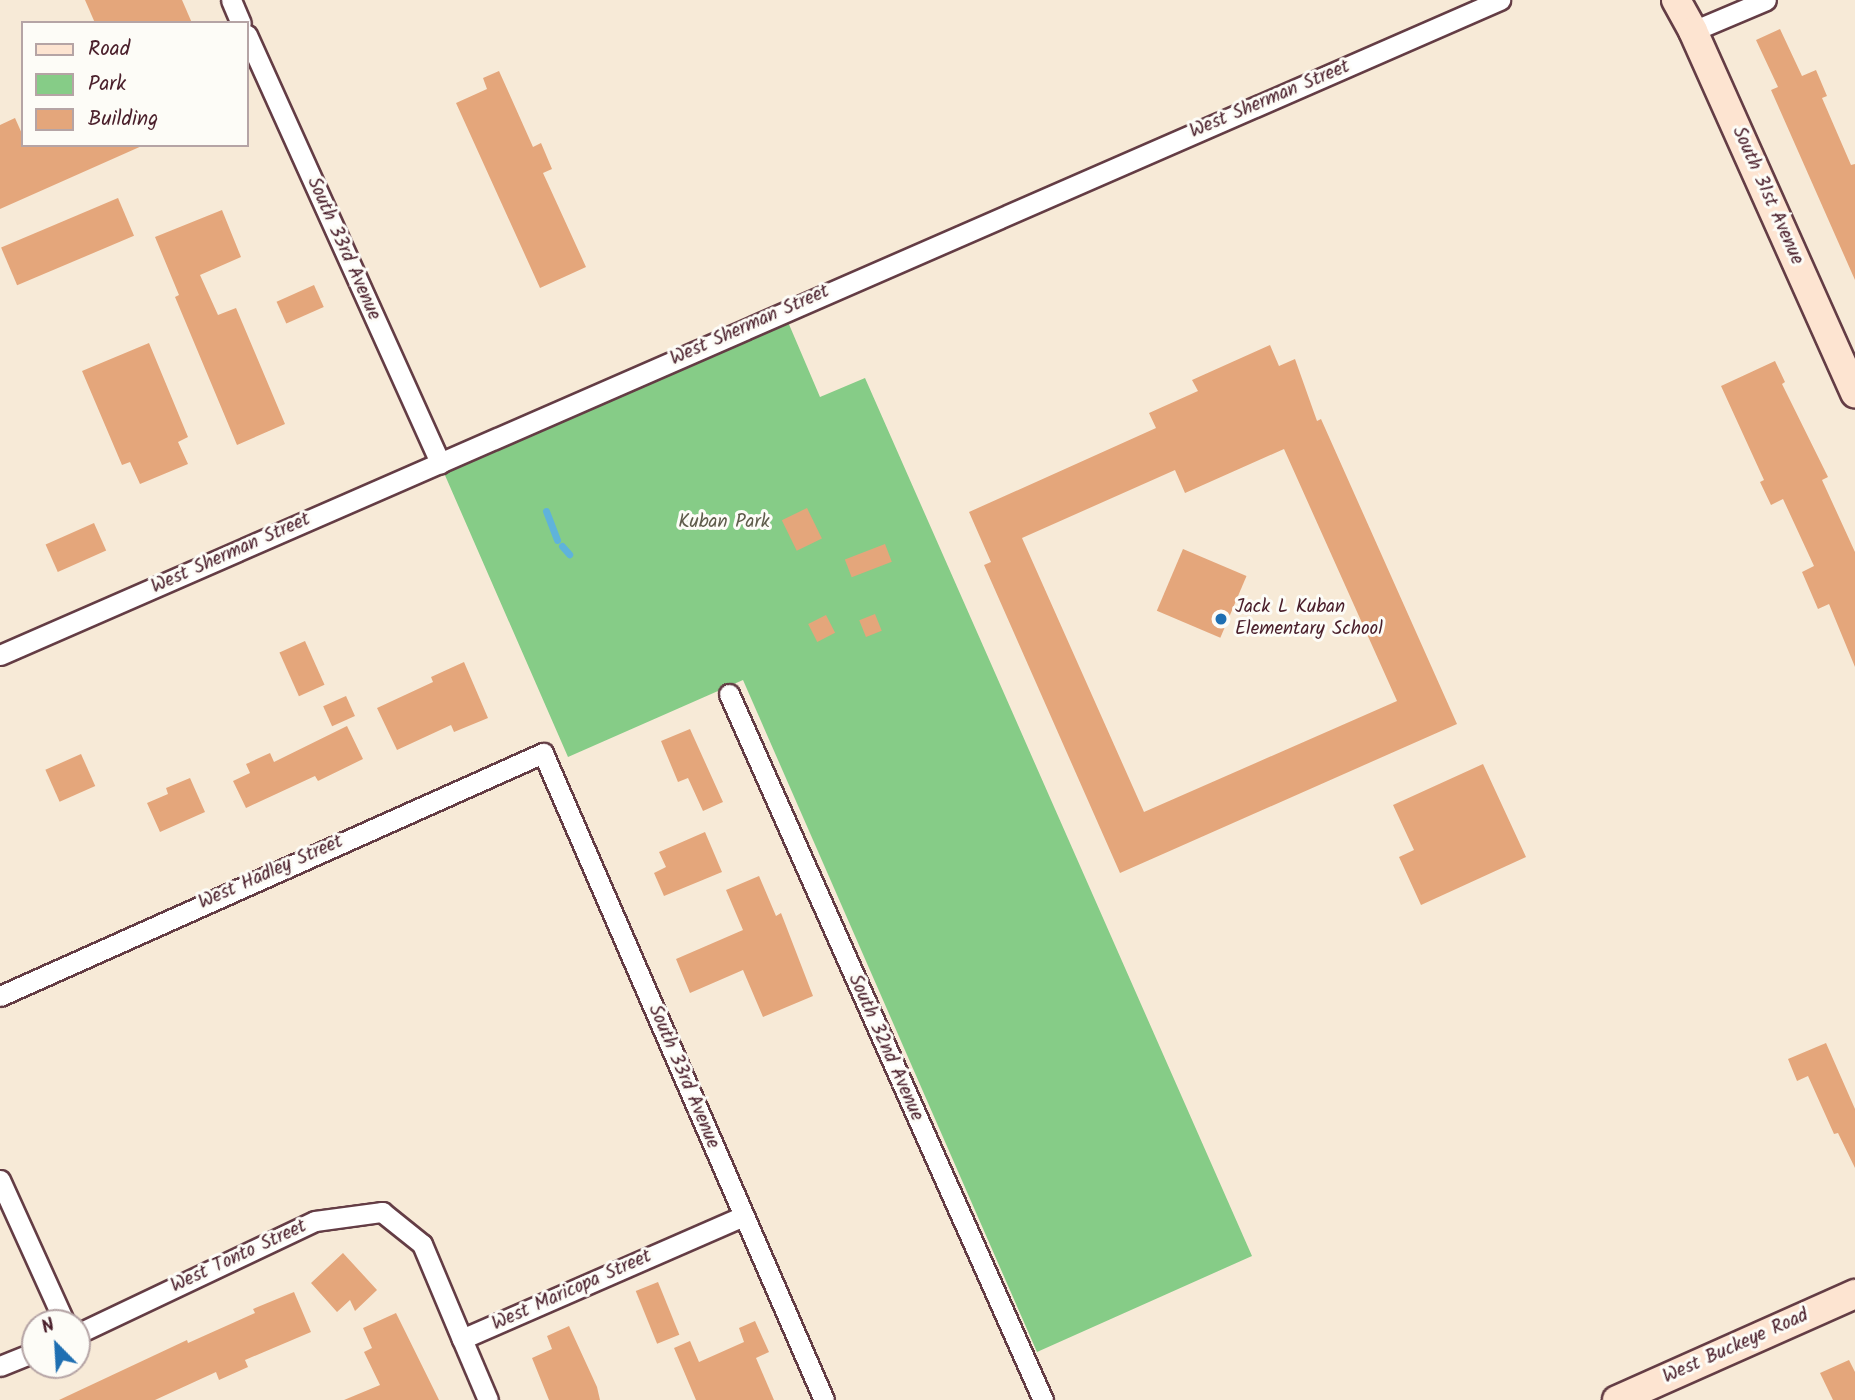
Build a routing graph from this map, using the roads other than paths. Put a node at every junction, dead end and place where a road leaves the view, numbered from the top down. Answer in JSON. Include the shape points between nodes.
{"nodes":[{"id":1,"x":231,"y":0,"type":"edge"},
{"id":2,"x":1500,"y":0,"type":"edge"},
{"id":3,"x":1676,"y":0,"type":"edge"},
{"id":4,"x":1766,"y":0,"type":"edge"},
{"id":5,"x":241,"y":21,"type":"edge"},
{"id":6,"x":1693,"y":31,"type":"junction"},
{"id":7,"x":248,"y":37,"type":"edge"},
{"id":8,"x":1855,"y":394,"type":"edge"},
{"id":9,"x":440,"y":463,"type":"junction"},
{"id":10,"x":0,"y":655,"type":"edge"},
{"id":11,"x":729,"y":694,"type":"dead end"},
{"id":12,"x":543,"y":753,"type":"joint"},
{"id":13,"x":0,"y":996,"type":"edge"},
{"id":14,"x":0,"y":1180,"type":"edge"},
{"id":15,"x":743,"y":1216,"type":"junction"},
{"id":16,"x":1855,"y":1294,"type":"edge"},
{"id":17,"x":59,"y":1309,"type":"edge"},
{"id":18,"x":91,"y":1327,"type":"edge"},
{"id":19,"x":462,"y":1339,"type":"junction"},
{"id":20,"x":21,"y":1358,"type":"edge"},
{"id":21,"x":0,"y":1366,"type":"edge"},
{"id":22,"x":488,"y":1400,"type":"edge"},
{"id":23,"x":824,"y":1400,"type":"edge"},
{"id":24,"x":1042,"y":1400,"type":"edge"},
{"id":25,"x":1617,"y":1400,"type":"edge"}],
"edges":[{"from":1,"to":5,"type":"street"},
{"from":2,"to":9,"type":"street","name":"West Sherman Street"},
{"from":3,"to":6,"type":"street","name":"South 31st Avenue"},
{"from":4,"to":6,"type":"street"},
{"from":6,"to":8,"type":"street","name":"South 31st Avenue"},
{"from":7,"to":9,"type":"street","name":"South 33rd Avenue"},
{"from":9,"to":10,"type":"street","name":"West Sherman Street"},
{"from":11,"to":24,"type":"street","name":"South 32nd Avenue"},
{"from":12,"to":13,"type":"street","name":"West Hadley Street"},
{"from":12,"to":15,"type":"street","name":"South 33rd Avenue"},
{"from":14,"to":17,"type":"street"},
{"from":15,"to":19,"type":"street","name":"West Maricopa Street"},
{"from":15,"to":23,"type":"street","name":"South 33rd Avenue"},
{"from":16,"to":25,"type":"street","name":"West Buckeye Road"},
{"from":18,"to":19,"type":"street","name":"West Tonto Street","via":[[315,1221],[382,1212],[422,1244]]},
{"from":19,"to":22,"type":"street"},
{"from":20,"to":21,"type":"street"}]}
